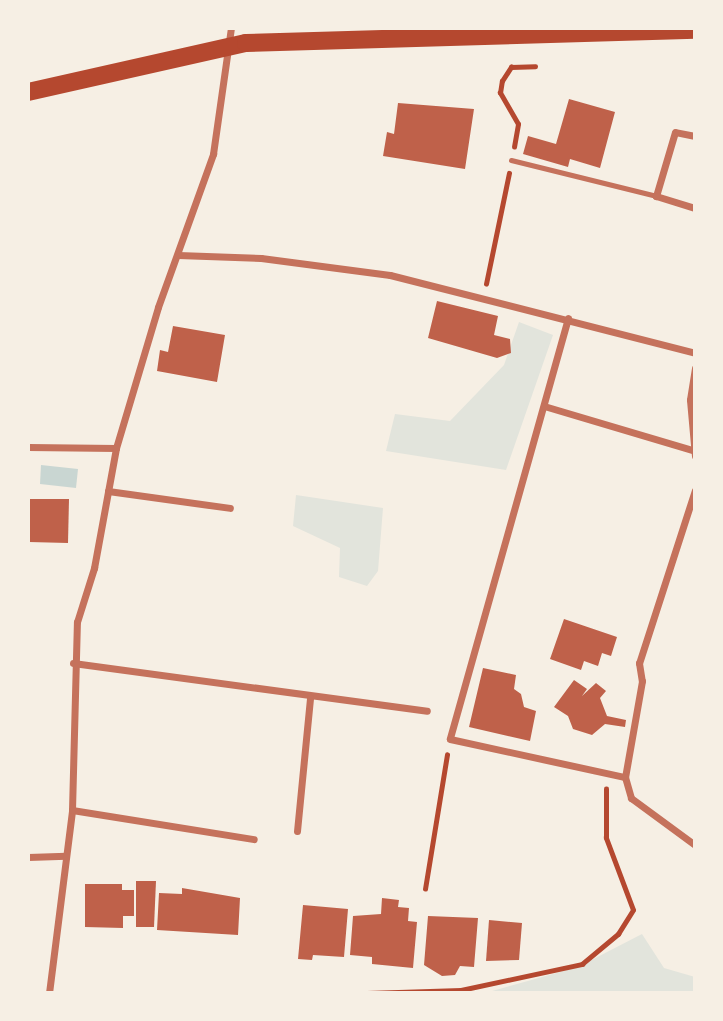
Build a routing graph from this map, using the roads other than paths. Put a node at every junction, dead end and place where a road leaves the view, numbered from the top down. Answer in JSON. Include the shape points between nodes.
{"nodes":[{"id":1,"x":231,"y":28,"type":"edge"},
{"id":2,"x":695,"y":30,"type":"edge"},
{"id":3,"x":230,"y":47,"type":"junction"},
{"id":4,"x":28,"y":92,"type":"edge"},
{"id":5,"x":695,"y":136,"type":"edge"},
{"id":6,"x":511,"y":160,"type":"dead end"},
{"id":7,"x":656,"y":196,"type":"junction"},
{"id":8,"x":695,"y":208,"type":"edge"},
{"id":9,"x":178,"y":255,"type":"junction"},
{"id":10,"x":568,"y":318,"type":"junction"},
{"id":11,"x":695,"y":353,"type":"edge"},
{"id":12,"x":695,"y":368,"type":"edge"},
{"id":13,"x":544,"y":406,"type":"junction"},
{"id":14,"x":28,"y":447,"type":"edge"},
{"id":15,"x":116,"y":447,"type":"junction"},
{"id":16,"x":694,"y":453,"type":"edge"},
{"id":17,"x":695,"y":490,"type":"edge"},
{"id":18,"x":108,"y":491,"type":"junction"},
{"id":19,"x":230,"y":508,"type":"dead end"},
{"id":20,"x":73,"y":663,"type":"junction"},
{"id":21,"x":310,"y":698,"type":"junction"},
{"id":22,"x":427,"y":711,"type":"dead end"},
{"id":23,"x":625,"y":776,"type":"junction"},
{"id":24,"x":72,"y":810,"type":"junction"},
{"id":25,"x":297,"y":831,"type":"dead end"},
{"id":26,"x":254,"y":839,"type":"dead end"},
{"id":27,"x":695,"y":845,"type":"edge"},
{"id":28,"x":66,"y":856,"type":"junction"},
{"id":29,"x":28,"y":857,"type":"edge"},
{"id":30,"x":49,"y":993,"type":"edge"}],
"edges":[{"from":1,"to":3,"type":"street"},
{"from":2,"to":3,"type":"main road"},
{"from":3,"to":4,"type":"main road"},
{"from":3,"to":9,"type":"street","via":[[213,153]]},
{"from":5,"to":7,"type":"street","via":[[675,132]]},
{"from":6,"to":7,"type":"lane"},
{"from":7,"to":8,"type":"street"},
{"from":9,"to":10,"type":"street","via":[[261,258],[390,275]]},
{"from":9,"to":15,"type":"street"},
{"from":10,"to":11,"type":"street"},
{"from":10,"to":13,"type":"street"},
{"from":12,"to":16,"type":"street","via":[[690,400]]},
{"from":13,"to":16,"type":"street"},
{"from":13,"to":23,"type":"street","via":[[450,739]]},
{"from":14,"to":15,"type":"street"},
{"from":15,"to":18,"type":"street"},
{"from":17,"to":23,"type":"street","via":[[639,663],[642,681]]},
{"from":18,"to":19,"type":"street"},
{"from":18,"to":20,"type":"street","via":[[94,568],[77,622]]},
{"from":20,"to":21,"type":"street"},
{"from":20,"to":24,"type":"street"},
{"from":21,"to":22,"type":"street"},
{"from":21,"to":25,"type":"street"},
{"from":23,"to":27,"type":"street","via":[[631,798]]},
{"from":24,"to":26,"type":"street"},
{"from":24,"to":28,"type":"street"},
{"from":28,"to":29,"type":"street"},
{"from":28,"to":30,"type":"street"}]}
